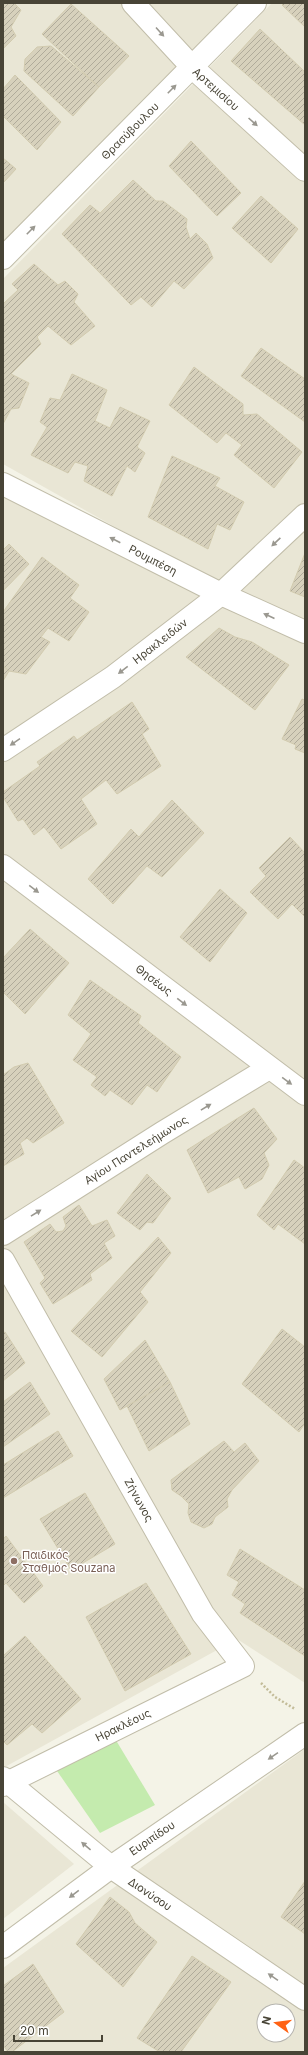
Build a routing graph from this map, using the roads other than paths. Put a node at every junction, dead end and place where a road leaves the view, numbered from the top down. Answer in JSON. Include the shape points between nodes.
{"nodes":[{"id":1,"x":133,"y":3,"type":"edge"},
{"id":2,"x":255,"y":3,"type":"edge"},
{"id":3,"x":193,"y":68,"type":"junction"},
{"id":4,"x":305,"y":170,"type":"edge"},
{"id":5,"x":3,"y":258,"type":"edge"},
{"id":6,"x":3,"y":484,"type":"edge"},
{"id":7,"x":305,"y":516,"type":"edge"},
{"id":8,"x":221,"y":594,"type":"junction"},
{"id":9,"x":305,"y":632,"type":"edge"},
{"id":10,"x":3,"y":750,"type":"edge"},
{"id":11,"x":3,"y":866,"type":"edge"},
{"id":12,"x":269,"y":1068,"type":"junction"},
{"id":13,"x":305,"y":1094,"type":"edge"},
{"id":14,"x":3,"y":1234,"type":"edge"},
{"id":15,"x":3,"y":1260,"type":"edge"},
{"id":16,"x":243,"y":1666,"type":"joint"},
{"id":17,"x":305,"y":1734,"type":"edge"},
{"id":18,"x":5,"y":1781,"type":"edge"},
{"id":19,"x":111,"y":1867,"type":"junction"},
{"id":20,"x":3,"y":1947,"type":"edge"},
{"id":21,"x":305,"y":1999,"type":"edge"}],
"edges":[{"from":1,"to":3,"type":"street","name":"Αρτεμισίου","one_way":true},
{"from":2,"to":3,"type":"street","name":"Θρασύβουλου"},
{"from":3,"to":4,"type":"street","name":"Αρτεμισίου","one_way":true},
{"from":5,"to":3,"type":"street","name":"Θρασύβουλου","one_way":true},
{"from":8,"to":6,"type":"street","name":"Ρουμπέση","one_way":true},
{"from":7,"to":8,"type":"street","name":"Ηρακλειδών","one_way":true},
{"from":9,"to":8,"type":"street","name":"Ρουμπέση","one_way":true},
{"from":8,"to":10,"type":"street","name":"Ηρακλειδών","one_way":true,"via":[[113,677]]},
{"from":11,"to":12,"type":"street","name":"Θησέως","one_way":true},
{"from":12,"to":13,"type":"street","name":"Θησέως","one_way":true},
{"from":14,"to":12,"type":"street","name":"Αγίου Παντελεήμωνος","one_way":true},
{"from":15,"to":16,"type":"street","name":"Ζήνωνος","via":[[202,1614]]},
{"from":16,"to":18,"type":"street","name":"Ηρακλέους"},
{"from":17,"to":19,"type":"street","name":"Ευριπίδου","one_way":true},
{"from":19,"to":18,"type":"street","name":"Διονύσου","one_way":true},
{"from":19,"to":20,"type":"street","name":"Ευριπίδου","one_way":true},
{"from":21,"to":19,"type":"street","name":"Διονύσου","one_way":true}]}
